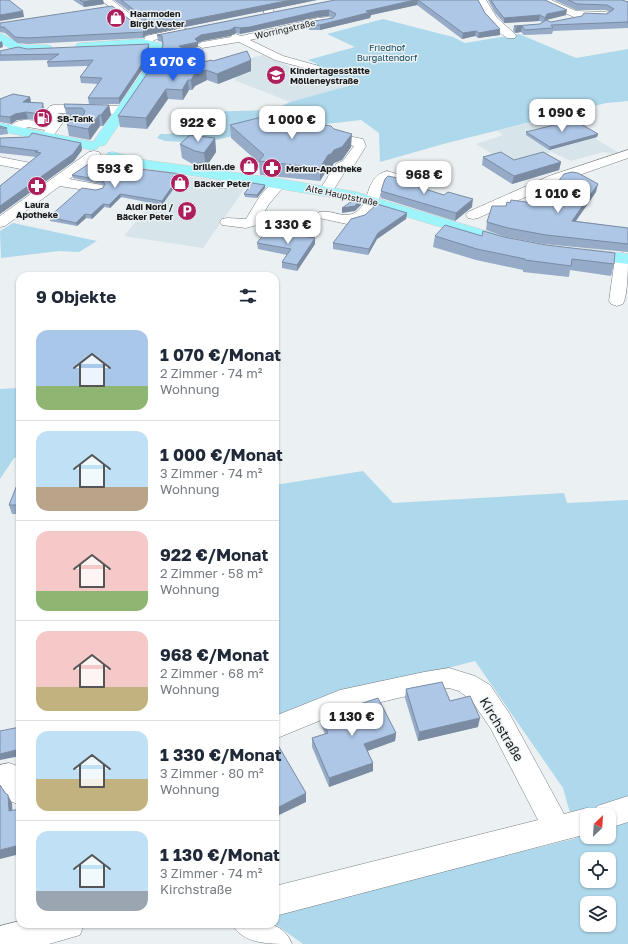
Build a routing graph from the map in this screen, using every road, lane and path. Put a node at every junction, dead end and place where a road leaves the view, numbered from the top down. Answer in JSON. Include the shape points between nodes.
{"nodes":[{"id":1,"x":106,"y":0,"type":"edge"},
{"id":2,"x":263,"y":0,"type":"edge"},
{"id":3,"x":481,"y":0,"type":"edge"},
{"id":4,"x":543,"y":0,"type":"edge"},
{"id":5,"x":114,"y":7,"type":"junction"},
{"id":6,"x":99,"y":9,"type":"edge"},
{"id":7,"x":574,"y":14,"type":"junction"},
{"id":8,"x":606,"y":15,"type":"edge"},
{"id":9,"x":256,"y":17,"type":"edge"},
{"id":10,"x":329,"y":20,"type":"edge"},
{"id":11,"x":565,"y":20,"type":"edge"},
{"id":12,"x":140,"y":26,"type":"edge"},
{"id":13,"x":518,"y":27,"type":"edge"},
{"id":14,"x":500,"y":28,"type":"junction"},
{"id":15,"x":194,"y":29,"type":"edge"},
{"id":16,"x":227,"y":32,"type":"edge"},
{"id":17,"x":0,"y":36,"type":"edge"},
{"id":18,"x":511,"y":36,"type":"dead end"},
{"id":19,"x":241,"y":39,"type":"junction"},
{"id":20,"x":274,"y":39,"type":"dead end"},
{"id":21,"x":147,"y":43,"type":"junction"},
{"id":22,"x":202,"y":45,"type":"edge"},
{"id":23,"x":251,"y":45,"type":"junction"},
{"id":24,"x":56,"y":48,"type":"edge"},
{"id":25,"x":70,"y":48,"type":"edge"},
{"id":26,"x":19,"y":49,"type":"junction"},
{"id":27,"x":0,"y":52,"type":"edge"},
{"id":28,"x":315,"y":68,"type":"dead end"},
{"id":29,"x":161,"y":74,"type":"edge"},
{"id":30,"x":146,"y":75,"type":"junction"},
{"id":31,"x":123,"y":110,"type":"junction"},
{"id":32,"x":70,"y":123,"type":"edge"},
{"id":33,"x":16,"y":126,"type":"edge"},
{"id":34,"x":112,"y":126,"type":"junction"},
{"id":35,"x":54,"y":132,"type":"junction"},
{"id":36,"x":338,"y":138,"type":"edge"},
{"id":37,"x":26,"y":139,"type":"edge"},
{"id":38,"x":0,"y":140,"type":"edge"},
{"id":39,"x":95,"y":147,"type":"junction"},
{"id":40,"x":120,"y":148,"type":"junction"},
{"id":41,"x":628,"y":154,"type":"edge"},
{"id":42,"x":0,"y":161,"type":"edge"},
{"id":43,"x":26,"y":166,"type":"edge"},
{"id":44,"x":59,"y":182,"type":"junction"},
{"id":45,"x":281,"y":184,"type":"junction"},
{"id":46,"x":419,"y":185,"type":"dead end"},
{"id":47,"x":97,"y":188,"type":"edge"},
{"id":48,"x":326,"y":191,"type":"junction"},
{"id":49,"x":372,"y":201,"type":"junction"},
{"id":50,"x":324,"y":215,"type":"dead end"},
{"id":51,"x":473,"y":215,"type":"dead end"},
{"id":52,"x":227,"y":222,"type":"dead end"},
{"id":53,"x":0,"y":223,"type":"edge"},
{"id":54,"x":524,"y":246,"type":"edge"},
{"id":55,"x":568,"y":252,"type":"edge"},
{"id":56,"x":626,"y":259,"type":"edge"},
{"id":57,"x":617,"y":301,"type":"dead end"},
{"id":58,"x":279,"y":726,"type":"edge"},
{"id":59,"x":0,"y":777,"type":"edge"},
{"id":60,"x":16,"y":786,"type":"edge"},
{"id":61,"x":628,"y":809,"type":"edge"},
{"id":62,"x":616,"y":812,"type":"edge"},
{"id":63,"x":580,"y":822,"type":"edge"},
{"id":64,"x":557,"y":829,"type":"junction"},
{"id":65,"x":279,"y":900,"type":"edge"},
{"id":66,"x":53,"y":928,"type":"edge"},
{"id":67,"x":253,"y":928,"type":"edge"},
{"id":68,"x":0,"y":941,"type":"edge"},
{"id":69,"x":277,"y":944,"type":"edge"}],
"edges":[{"from":1,"to":5,"type":"street"},
{"from":2,"to":9,"type":"street","name":"Worringstraße","via":[[274,13]]},
{"from":3,"to":14,"type":"street"},
{"from":4,"to":7,"type":"street"},
{"from":5,"to":6,"type":"street"},
{"from":5,"to":12,"type":"street"},
{"from":7,"to":8,"type":"street"},
{"from":7,"to":11,"type":"street","via":[[577,18]]},
{"from":10,"to":19,"type":"street","name":"Worringstraße"},
{"from":13,"to":14,"type":"street"},
{"from":14,"to":18,"type":"street"},
{"from":15,"to":21,"type":"street","via":[[150,38]]},
{"from":16,"to":19,"type":"street","name":"Worringstraße"},
{"from":17,"to":26,"type":"main road","via":[[8,44]]},
{"from":19,"to":22,"type":"street"},
{"from":19,"to":23,"type":"street","name":"Worringstraße"},
{"from":20,"to":23,"type":"street"},
{"from":21,"to":25,"type":"main road"},
{"from":21,"to":30,"type":"main road","via":[[157,45],[158,49]]},
{"from":23,"to":28,"type":"street","name":"Worringstraße","via":[[279,58]]},
{"from":24,"to":26,"type":"main road"},
{"from":26,"to":27,"type":"street"},
{"from":29,"to":30,"type":"street"},
{"from":30,"to":31,"type":"main road"},
{"from":31,"to":34,"type":"main road"},
{"from":31,"to":35,"type":"street","via":[[54,109],[50,114],[60,118]]},
{"from":32,"to":35,"type":"street"},
{"from":33,"to":35,"type":"main road"},
{"from":33,"to":35,"type":"street"},
{"from":34,"to":39,"type":"main road"},
{"from":34,"to":40,"type":"main road"},
{"from":35,"to":39,"type":"main road"},
{"from":36,"to":48,"type":"street","via":[[355,141],[360,143],[360,146],[348,164],[341,167]]},
{"from":37,"to":38,"type":"street"},
{"from":39,"to":40,"type":"main road"},
{"from":39,"to":44,"type":"street"},
{"from":40,"to":45,"type":"main road","name":"Alte Hauptstraße","via":[[132,162],[227,181]]},
{"from":41,"to":51,"type":"street","via":[[554,179]]},
{"from":42,"to":43,"type":"street"},
{"from":44,"to":47,"type":"street"},
{"from":44,"to":53,"type":"street"},
{"from":45,"to":48,"type":"main road","name":"Alte Hauptstraße"},
{"from":45,"to":52,"type":"street","via":[[263,203],[252,222]]},
{"from":46,"to":49,"type":"street","via":[[382,173],[373,191]]},
{"from":48,"to":49,"type":"main road","name":"Alte Hauptstraße"},
{"from":49,"to":50,"type":"street","via":[[370,207],[355,219],[347,220]]},
{"from":49,"to":54,"type":"main road","name":"Alte Hauptstraße","via":[[461,230]]},
{"from":55,"to":56,"type":"main road"},
{"from":56,"to":57,"type":"street"},
{"from":58,"to":64,"type":"street","name":"Kirchstraße","via":[[340,701],[449,678],[466,683],[481,693],[500,721]]},
{"from":59,"to":60,"type":"street","via":[[9,775]]},
{"from":61,"to":62,"type":"street"},
{"from":63,"to":64,"type":"street"},
{"from":64,"to":65,"type":"street"},
{"from":66,"to":68,"type":"street"},
{"from":67,"to":69,"type":"street"}]}
